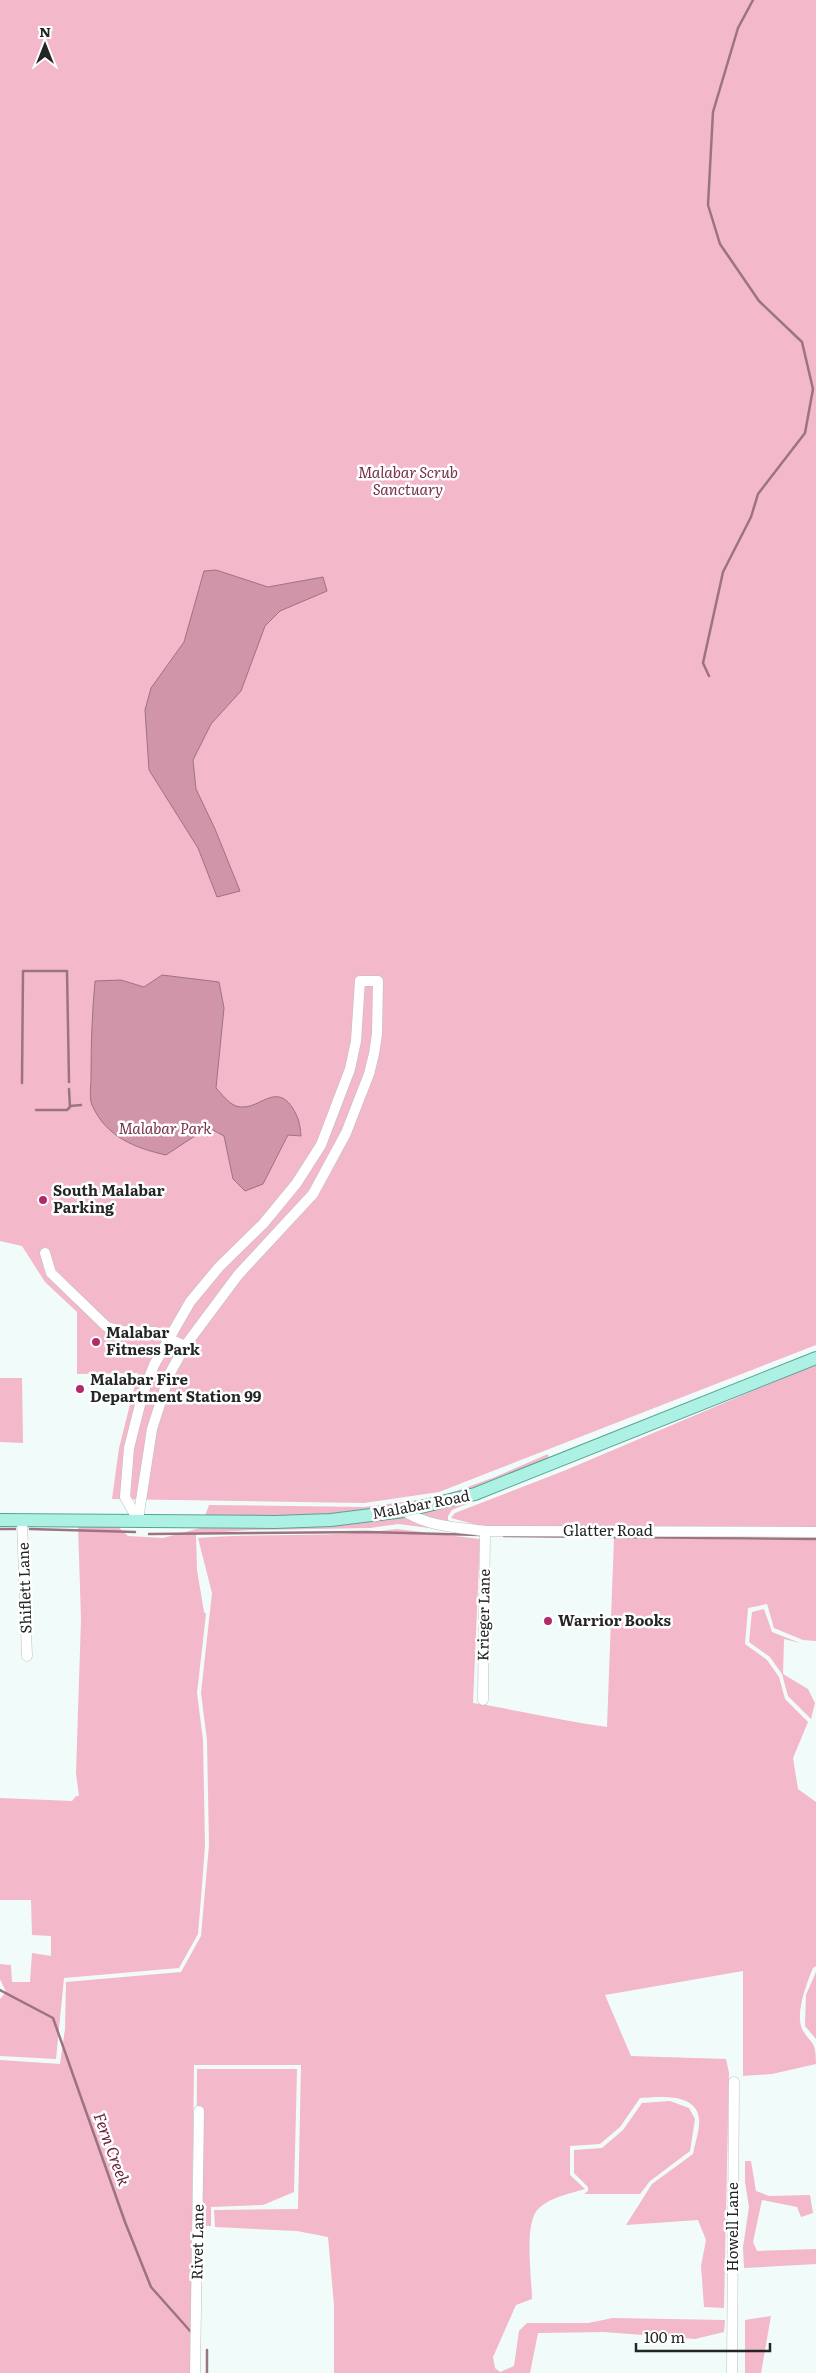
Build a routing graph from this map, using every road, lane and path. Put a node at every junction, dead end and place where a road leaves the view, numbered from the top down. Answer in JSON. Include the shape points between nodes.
{"nodes":[{"id":1,"x":321,"y":1145,"type":"junction"},
{"id":2,"x":335,"y":1157,"type":"junction"},
{"id":3,"x":235,"y":1249,"type":"junction"},
{"id":4,"x":46,"y":1254,"type":"dead end"},
{"id":5,"x":250,"y":1262,"type":"junction"},
{"id":6,"x":170,"y":1338,"type":"junction"},
{"id":7,"x":185,"y":1346,"type":"junction"},
{"id":8,"x":816,"y":1358,"type":"edge"},
{"id":9,"x":404,"y":1511,"type":"junction"},
{"id":10,"x":0,"y":1520,"type":"edge"},
{"id":11,"x":22,"y":1520,"type":"junction"},
{"id":12,"x":138,"y":1520,"type":"junction"},
{"id":13,"x":485,"y":1531,"type":"junction"},
{"id":14,"x":816,"y":1532,"type":"edge"},
{"id":15,"x":27,"y":1656,"type":"dead end"},
{"id":16,"x":483,"y":1700,"type":"dead end"},
{"id":17,"x":734,"y":2082,"type":"dead end"},
{"id":18,"x":199,"y":2111,"type":"dead end"},
{"id":19,"x":196,"y":2373,"type":"edge"},
{"id":20,"x":732,"y":2373,"type":"edge"}],
"edges":[{"from":1,"to":2,"type":"street"},
{"from":1,"to":2,"type":"street","via":[[350,1069],[356,1041],[360,981],[378,981],[377,1034],[369,1074]]},
{"from":1,"to":3,"type":"street","via":[[296,1184],[263,1224]]},
{"from":2,"to":5,"type":"street","via":[[308,1200]]},
{"from":3,"to":5,"type":"street"},
{"from":3,"to":6,"type":"street","via":[[190,1302]]},
{"from":4,"to":6,"type":"street","via":[[51,1273],[107,1327],[155,1332]]},
{"from":5,"to":7,"type":"street"},
{"from":6,"to":7,"type":"street"},
{"from":6,"to":12,"type":"street","via":[[143,1393],[129,1448],[125,1497]]},
{"from":7,"to":12,"type":"street","via":[[170,1373],[152,1429]]},
{"from":8,"to":9,"type":"main road","name":"Malabar Road","via":[[475,1494]]},
{"from":9,"to":12,"type":"main road","name":"Malabar Road","via":[[331,1520]]},
{"from":9,"to":13,"type":"street","name":"Glatter Road","via":[[430,1524]]},
{"from":10,"to":11,"type":"main road","name":"Malabar Road"},
{"from":11,"to":12,"type":"main road","name":"Malabar Road"},
{"from":11,"to":15,"type":"street","name":"Shiflett Lane"},
{"from":13,"to":14,"type":"street","name":"Glatter Road"},
{"from":13,"to":16,"type":"street","name":"Krieger Lane"},
{"from":17,"to":20,"type":"street","name":"Howell Lane"},
{"from":18,"to":19,"type":"street","name":"Rivet Lane"}]}
